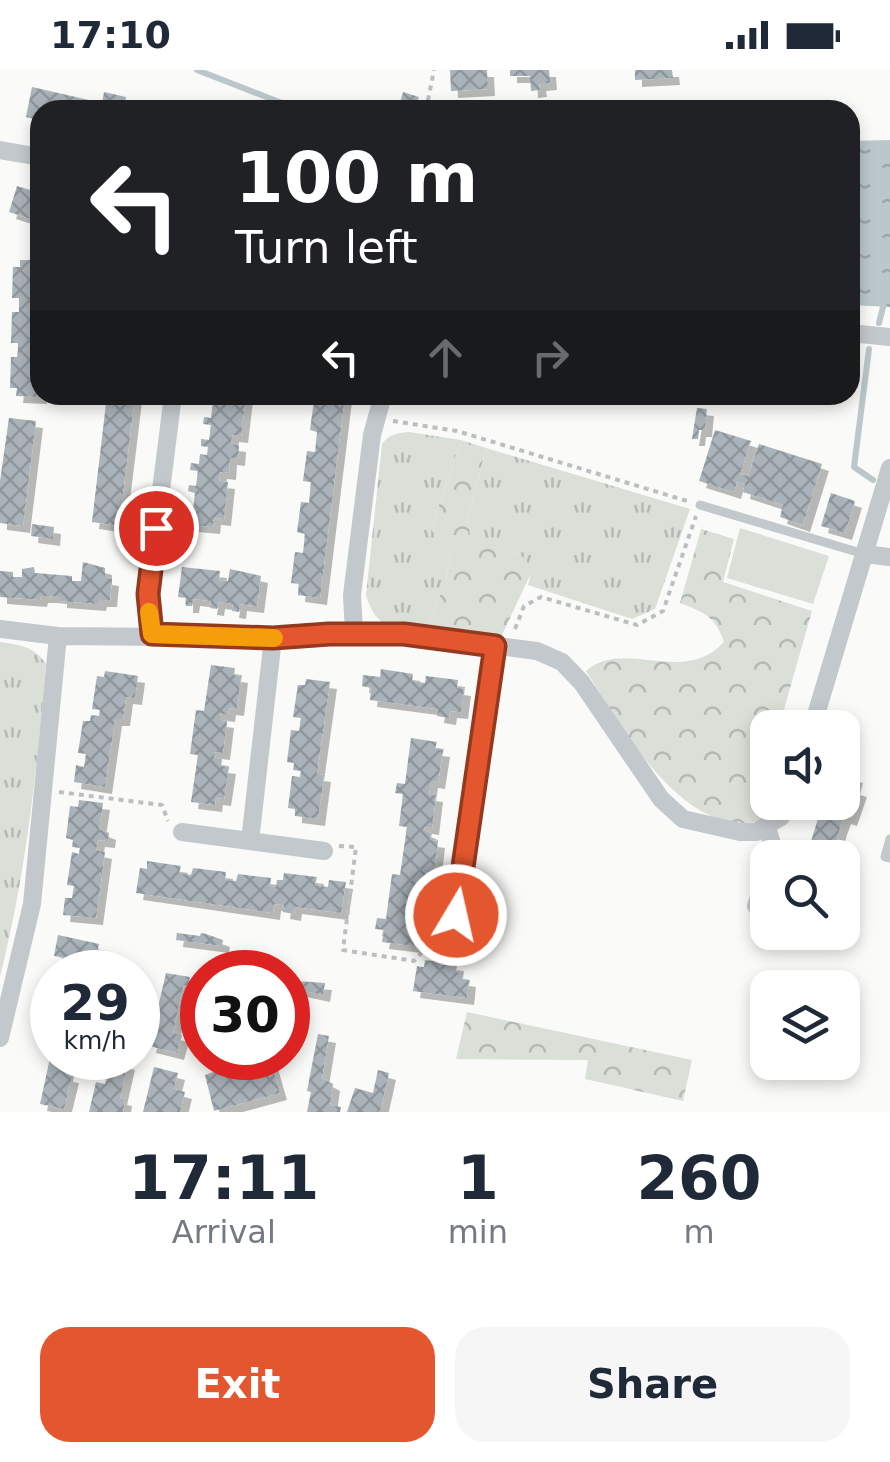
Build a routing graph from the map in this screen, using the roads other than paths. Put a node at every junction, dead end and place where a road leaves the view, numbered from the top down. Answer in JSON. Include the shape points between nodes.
{"nodes":[{"id":1,"x":0,"y":150,"type":"edge"},
{"id":2,"x":30,"y":154,"type":"edge"},
{"id":3,"x":860,"y":335,"type":"edge"},
{"id":4,"x":890,"y":337,"type":"edge"},
{"id":5,"x":171,"y":405,"type":"edge"},
{"id":6,"x":381,"y":405,"type":"edge"},
{"id":7,"x":890,"y":468,"type":"edge"},
{"id":8,"x":700,"y":505,"type":"road end"},
{"id":9,"x":864,"y":554,"type":"junction"},
{"id":10,"x":890,"y":557,"type":"edge"},
{"id":11,"x":0,"y":628,"type":"edge"},
{"id":12,"x":354,"y":633,"type":"junction"},
{"id":13,"x":152,"y":634,"type":"junction"},
{"id":14,"x":58,"y":636,"type":"junction"},
{"id":15,"x":273,"y":638,"type":"junction"},
{"id":16,"x":501,"y":647,"type":"junction"},
{"id":17,"x":817,"y":710,"type":"edge"},
{"id":18,"x":777,"y":820,"type":"edge"},
{"id":19,"x":767,"y":828,"type":"junction"},
{"id":20,"x":182,"y":832,"type":"road end"},
{"id":21,"x":771,"y":840,"type":"edge"},
{"id":22,"x":890,"y":840,"type":"edge"},
{"id":23,"x":250,"y":841,"type":"junction"},
{"id":24,"x":324,"y":851,"type":"road end"},
{"id":25,"x":890,"y":858,"type":"edge"},
{"id":26,"x":463,"y":906,"type":"road end"},
{"id":27,"x":0,"y":1038,"type":"edge"}],
"edges":[{"from":1,"to":2,"type":"street"},
{"from":3,"to":4,"type":"street"},
{"from":5,"to":13,"type":"street","via":[[148,594]]},
{"from":6,"to":12,"type":"street","via":[[354,577]]},
{"from":7,"to":9,"type":"street"},
{"from":8,"to":9,"type":"lane"},
{"from":9,"to":10,"type":"street"},
{"from":9,"to":17,"type":"street"},
{"from":11,"to":14,"type":"street"},
{"from":12,"to":15,"type":"street"},
{"from":12,"to":16,"type":"street"},
{"from":13,"to":14,"type":"street"},
{"from":13,"to":15,"type":"street"},
{"from":14,"to":27,"type":"street","via":[[32,904]]},
{"from":15,"to":23,"type":"street"},
{"from":16,"to":19,"type":"street","via":[[562,662],[661,798],[683,818],[740,832]]},
{"from":16,"to":26,"type":"street"},
{"from":18,"to":19,"type":"street"},
{"from":19,"to":21,"type":"street"},
{"from":20,"to":23,"type":"street"},
{"from":22,"to":25,"type":"lane"},
{"from":23,"to":24,"type":"street"}]}
